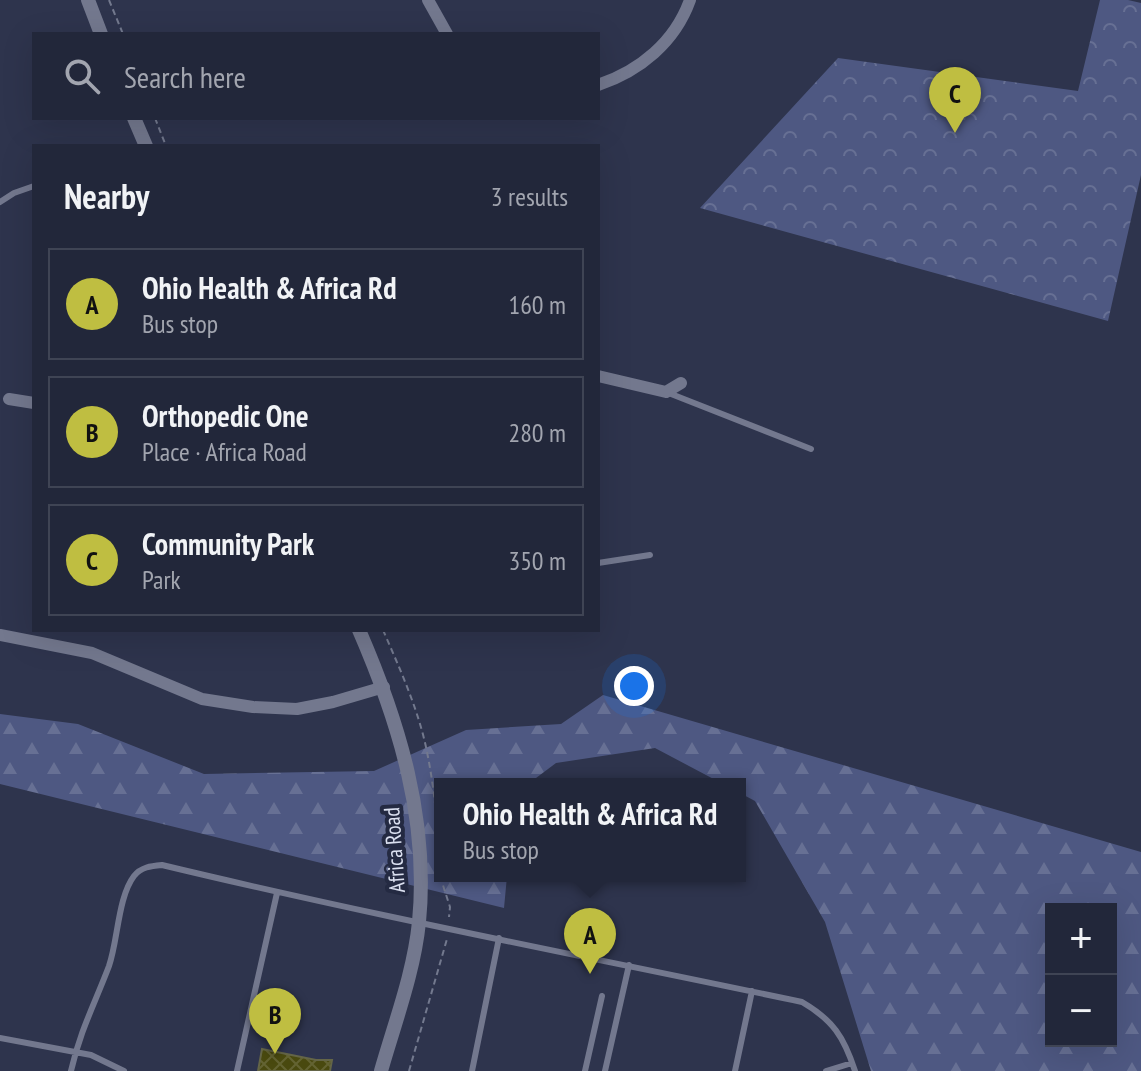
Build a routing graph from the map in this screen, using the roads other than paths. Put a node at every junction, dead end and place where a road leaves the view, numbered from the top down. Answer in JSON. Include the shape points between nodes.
{"nodes":[{"id":1,"x":88,"y":0,"type":"edge"},
{"id":2,"x":428,"y":0,"type":"edge"},
{"id":3,"x":690,"y":0,"type":"edge"},
{"id":4,"x":100,"y":32,"type":"edge"},
{"id":5,"x":446,"y":32,"type":"edge"},
{"id":6,"x":600,"y":84,"type":"edge"},
{"id":7,"x":135,"y":120,"type":"edge"},
{"id":8,"x":145,"y":144,"type":"edge"},
{"id":9,"x":32,"y":187,"type":"edge"},
{"id":10,"x":0,"y":202,"type":"edge"},
{"id":11,"x":600,"y":376,"type":"edge"},
{"id":12,"x":681,"y":383,"type":"dead end"},
{"id":13,"x":666,"y":392,"type":"junction"},
{"id":14,"x":9,"y":399,"type":"dead end"},
{"id":15,"x":32,"y":403,"type":"edge"},
{"id":16,"x":811,"y":449,"type":"dead end"},
{"id":17,"x":650,"y":555,"type":"dead end"},
{"id":18,"x":600,"y":563,"type":"edge"},
{"id":19,"x":360,"y":632,"type":"edge"},
{"id":20,"x":0,"y":635,"type":"edge"},
{"id":21,"x":384,"y":687,"type":"junction"},
{"id":22,"x":277,"y":893,"type":"junction"},
{"id":23,"x":419,"y":923,"type":"junction"},
{"id":24,"x":499,"y":938,"type":"junction"},
{"id":25,"x":629,"y":965,"type":"junction"},
{"id":26,"x":752,"y":991,"type":"junction"},
{"id":27,"x":602,"y":996,"type":"dead end"},
{"id":28,"x":0,"y":1038,"type":"edge"},
{"id":29,"x":75,"y":1051,"type":"junction"},
{"id":30,"x":587,"y":1061,"type":"junction"},
{"id":31,"x":852,"y":1063,"type":"junction"},
{"id":32,"x":606,"y":1068,"type":"edge"},
{"id":33,"x":71,"y":1071,"type":"edge"},
{"id":34,"x":124,"y":1071,"type":"edge"},
{"id":35,"x":237,"y":1071,"type":"edge"},
{"id":36,"x":381,"y":1071,"type":"edge"},
{"id":37,"x":472,"y":1071,"type":"edge"},
{"id":38,"x":585,"y":1071,"type":"edge"},
{"id":39,"x":735,"y":1071,"type":"edge"},
{"id":40,"x":826,"y":1071,"type":"edge"},
{"id":41,"x":855,"y":1071,"type":"edge"}],
"edges":[{"from":1,"to":4,"type":"street"},
{"from":2,"to":5,"type":"street"},
{"from":3,"to":6,"type":"street","via":[[674,31],[652,55]]},
{"from":7,"to":8,"type":"street"},
{"from":9,"to":10,"type":"lane"},
{"from":11,"to":13,"type":"street"},
{"from":12,"to":13,"type":"street"},
{"from":13,"to":16,"type":"lane"},
{"from":14,"to":15,"type":"street"},
{"from":17,"to":18,"type":"lane"},
{"from":19,"to":21,"type":"street","name":"Africa Road"},
{"from":20,"to":21,"type":"street","via":[[92,653],[202,699],[253,707],[297,709]]},
{"from":21,"to":23,"type":"street","name":"Africa Road","via":[[415,808],[421,864]]},
{"from":22,"to":23,"type":"lane"},
{"from":22,"to":29,"type":"lane","via":[[162,865],[146,866],[128,888],[109,964]]},
{"from":22,"to":35,"type":"lane"},
{"from":23,"to":24,"type":"lane"},
{"from":23,"to":36,"type":"street","name":"Africa Road"},
{"from":24,"to":25,"type":"lane"},
{"from":24,"to":37,"type":"lane"},
{"from":25,"to":26,"type":"lane"},
{"from":25,"to":32,"type":"lane"},
{"from":26,"to":31,"type":"lane","via":[[802,1002],[822,1013],[841,1035]]},
{"from":26,"to":39,"type":"lane"},
{"from":27,"to":30,"type":"lane"},
{"from":28,"to":29,"type":"lane"},
{"from":29,"to":33,"type":"lane"},
{"from":29,"to":34,"type":"lane"},
{"from":30,"to":32,"type":"lane"},
{"from":30,"to":38,"type":"lane"},
{"from":31,"to":40,"type":"lane"},
{"from":31,"to":41,"type":"lane"}]}
